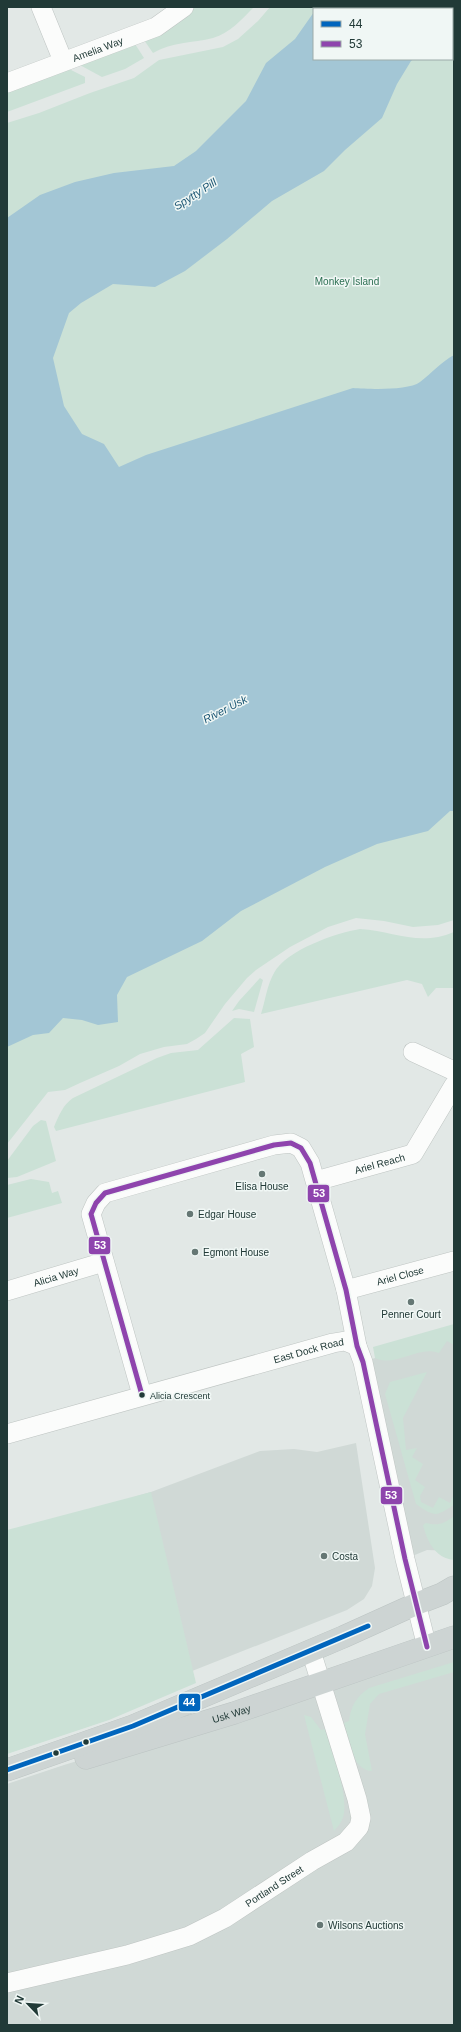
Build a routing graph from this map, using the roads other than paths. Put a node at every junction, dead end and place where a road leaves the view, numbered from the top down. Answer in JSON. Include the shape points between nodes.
{"nodes":[{"id":1,"x":41,"y":7,"type":"edge"},
{"id":2,"x":184,"y":7,"type":"edge"},
{"id":3,"x":63,"y":61,"type":"junction"},
{"id":4,"x":7,"y":82,"type":"edge"},
{"id":5,"x":413,"y":1052,"type":"dead end"},
{"id":6,"x":454,"y":1071,"type":"edge"},
{"id":7,"x":454,"y":1085,"type":"edge"},
{"id":8,"x":316,"y":1181,"type":"junction"},
{"id":9,"x":454,"y":1261,"type":"edge"},
{"id":10,"x":104,"y":1262,"type":"junction"},
{"id":11,"x":346,"y":1290,"type":"junction"},
{"id":12,"x":7,"y":1291,"type":"edge"},
{"id":13,"x":357,"y":1346,"type":"junction"},
{"id":14,"x":142,"y":1395,"type":"junction"},
{"id":15,"x":7,"y":1434,"type":"edge"},
{"id":16,"x":450,"y":1592,"type":"edge"},
{"id":17,"x":416,"y":1604,"type":"junction"},
{"id":18,"x":454,"y":1637,"type":"edge"},
{"id":19,"x":427,"y":1647,"type":"junction"},
{"id":20,"x":311,"y":1651,"type":"junction"},
{"id":21,"x":321,"y":1683,"type":"junction"},
{"id":22,"x":7,"y":1770,"type":"edge"},
{"id":23,"x":7,"y":1784,"type":"edge"},
{"id":24,"x":7,"y":1983,"type":"edge"}],
"edges":[{"from":1,"to":3,"type":"street"},
{"from":2,"to":3,"type":"street","name":"Amelia Way","via":[[156,27]]},
{"from":3,"to":4,"type":"street","name":"Amelia Way"},
{"from":5,"to":6,"type":"street"},
{"from":7,"to":8,"type":"street","name":"Ariel Reach","via":[[413,1154]]},
{"from":8,"to":10,"type":"street","via":[[301,1148],[291,1143],[274,1145],[105,1193],[91,1214]]},
{"from":8,"to":11,"type":"street"},
{"from":9,"to":11,"type":"street","name":"Ariel Close"},
{"from":10,"to":12,"type":"street","name":"Alicia Way"},
{"from":10,"to":14,"type":"street"},
{"from":11,"to":13,"type":"street"},
{"from":13,"to":14,"type":"street","name":"East Dock Road","via":[[346,1341],[333,1343]]},
{"from":13,"to":17,"type":"street","name":"East Dock Road","via":[[363,1362]]},
{"from":14,"to":15,"type":"street","name":"East Dock Road"},
{"from":16,"to":17,"type":"main road"},
{"from":17,"to":19,"type":"street","name":"East Dock Road"},
{"from":17,"to":20,"type":"main road"},
{"from":18,"to":19,"type":"main road","name":"Usk Way"},
{"from":19,"to":21,"type":"main road","name":"Usk Way"},
{"from":20,"to":21,"type":"street","name":"Portland Street"},
{"from":20,"to":22,"type":"main road","via":[[128,1728]]},
{"from":21,"to":23,"type":"main road","name":"Usk Way"},
{"from":21,"to":24,"type":"street","name":"Portland Street","via":[[361,1818],[359,1827],[346,1842],[225,1918],[189,1936],[127,1955]]}]}
